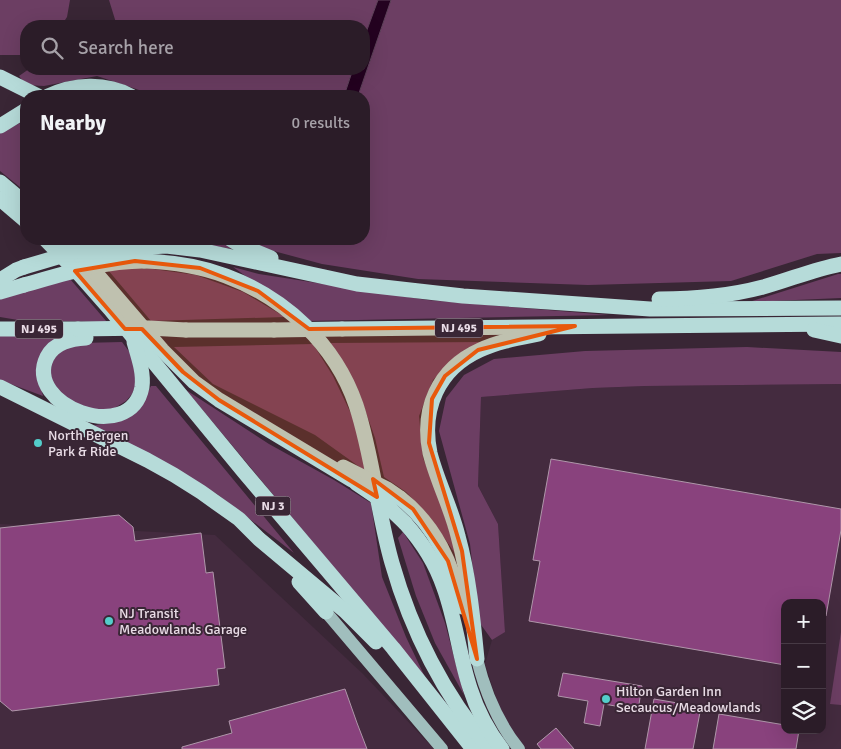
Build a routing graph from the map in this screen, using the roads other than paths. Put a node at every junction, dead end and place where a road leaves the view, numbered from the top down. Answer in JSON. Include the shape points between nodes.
{"nodes":[{"id":1,"x":0,"y":77,"type":"edge"},
{"id":2,"x":26,"y":90,"type":"edge"},
{"id":3,"x":65,"y":90,"type":"edge"},
{"id":4,"x":116,"y":90,"type":"edge"},
{"id":5,"x":20,"y":114,"type":"edge"},
{"id":6,"x":0,"y":126,"type":"edge"},
{"id":7,"x":0,"y":182,"type":"edge"},
{"id":8,"x":0,"y":199,"type":"edge"},
{"id":9,"x":20,"y":199,"type":"edge"},
{"id":10,"x":20,"y":216,"type":"edge"},
{"id":11,"x":51,"y":245,"type":"edge"},
{"id":12,"x":69,"y":245,"type":"edge"},
{"id":13,"x":76,"y":245,"type":"edge"},
{"id":14,"x":102,"y":245,"type":"edge"},
{"id":15,"x":240,"y":245,"type":"edge"},
{"id":16,"x":88,"y":264,"type":"junction"},
{"id":17,"x":841,"y":264,"type":"edge"},
{"id":18,"x":319,"y":276,"type":"junction"},
{"id":19,"x":22,"y":277,"type":"junction"},
{"id":20,"x":0,"y":281,"type":"edge"},
{"id":21,"x":403,"y":289,"type":"junction"},
{"id":22,"x":0,"y":292,"type":"edge"},
{"id":23,"x":841,"y":308,"type":"edge"},
{"id":24,"x":786,"y":324,"type":"junction"},
{"id":25,"x":841,"y":324,"type":"edge"},
{"id":26,"x":576,"y":326,"type":"junction"},
{"id":27,"x":0,"y":328,"type":"edge"},
{"id":28,"x":82,"y":334,"type":"junction"},
{"id":29,"x":841,"y":336,"type":"edge"},
{"id":30,"x":133,"y":338,"type":"junction"},
{"id":31,"x":0,"y":387,"type":"edge"},
{"id":32,"x":292,"y":444,"type":"junction"},
{"id":33,"x":283,"y":558,"type":"junction"},
{"id":34,"x":326,"y":612,"type":"joint"},
{"id":35,"x":477,"y":659,"type":"junction"},
{"id":36,"x":413,"y":674,"type":"junction"},
{"id":37,"x":442,"y":749,"type":"edge"},
{"id":38,"x":473,"y":749,"type":"edge"},
{"id":39,"x":490,"y":749,"type":"edge"},
{"id":40,"x":502,"y":749,"type":"edge"},
{"id":41,"x":520,"y":749,"type":"edge"}],
"edges":[{"from":1,"to":2,"type":"highway"},
{"from":3,"to":4,"type":"highway","via":[[91,86]]},
{"from":5,"to":6,"type":"highway"},
{"from":7,"to":9,"type":"highway"},
{"from":8,"to":10,"type":"highway"},
{"from":11,"to":30,"type":"highway","number":"NJ 3"},
{"from":12,"to":16,"type":"highway"},
{"from":13,"to":16,"type":"highway"},
{"from":14,"to":19,"type":"highway","bridge":true},
{"from":15,"to":18,"type":"highway"},
{"from":16,"to":32,"type":"highway","via":[[151,339],[194,382]]},
{"from":17,"to":21,"type":"highway","via":[[747,291],[710,297],[641,298],[464,288]]},
{"from":18,"to":19,"type":"highway","bridge":true,"via":[[200,250],[166,246],[112,251]]},
{"from":18,"to":21,"type":"highway"},
{"from":19,"to":20,"type":"highway"},
{"from":19,"to":22,"type":"highway"},
{"from":19,"to":39,"type":"highway","bridge":true,"via":[[64,274],[115,262],[144,261],[200,268],[224,275],[270,298],[312,332],[328,351],[347,384],[359,416],[388,548],[406,606],[432,663],[464,715]]},
{"from":21,"to":23,"type":"highway","via":[[650,309]]},
{"from":24,"to":25,"type":"highway"},
{"from":24,"to":26,"type":"highway","number":"NJ 495"},
{"from":24,"to":29,"type":"highway"},
{"from":26,"to":28,"type":"highway","number":"NJ 495","bridge":true,"via":[[274,330],[149,328]]},
{"from":26,"to":35,"type":"highway","via":[[478,350],[446,376],[432,399],[427,434],[462,551]]},
{"from":27,"to":28,"type":"highway","number":"NJ 495"},
{"from":28,"to":30,"type":"highway","via":[[54,348],[44,366],[45,377],[51,391],[66,406],[101,417],[124,411],[138,398],[142,376]]},
{"from":30,"to":36,"type":"highway","number":"NJ 3"},
{"from":31,"to":33,"type":"highway","via":[[174,475],[239,519]]},
{"from":32,"to":35,"type":"highway","bridge":true,"via":[[387,489],[413,510],[432,533],[448,561]]},
{"from":32,"to":40,"type":"highway","bridge":true,"via":[[381,500],[425,548],[449,604],[472,694],[486,725]]},
{"from":33,"to":34,"type":"highway"},
{"from":33,"to":36,"type":"highway","via":[[345,611],[394,662]]},
{"from":34,"to":37,"type":"main road"},
{"from":35,"to":41,"type":"main road","via":[[489,700]]},
{"from":36,"to":38,"type":"highway","number":"NJ 3"}]}
